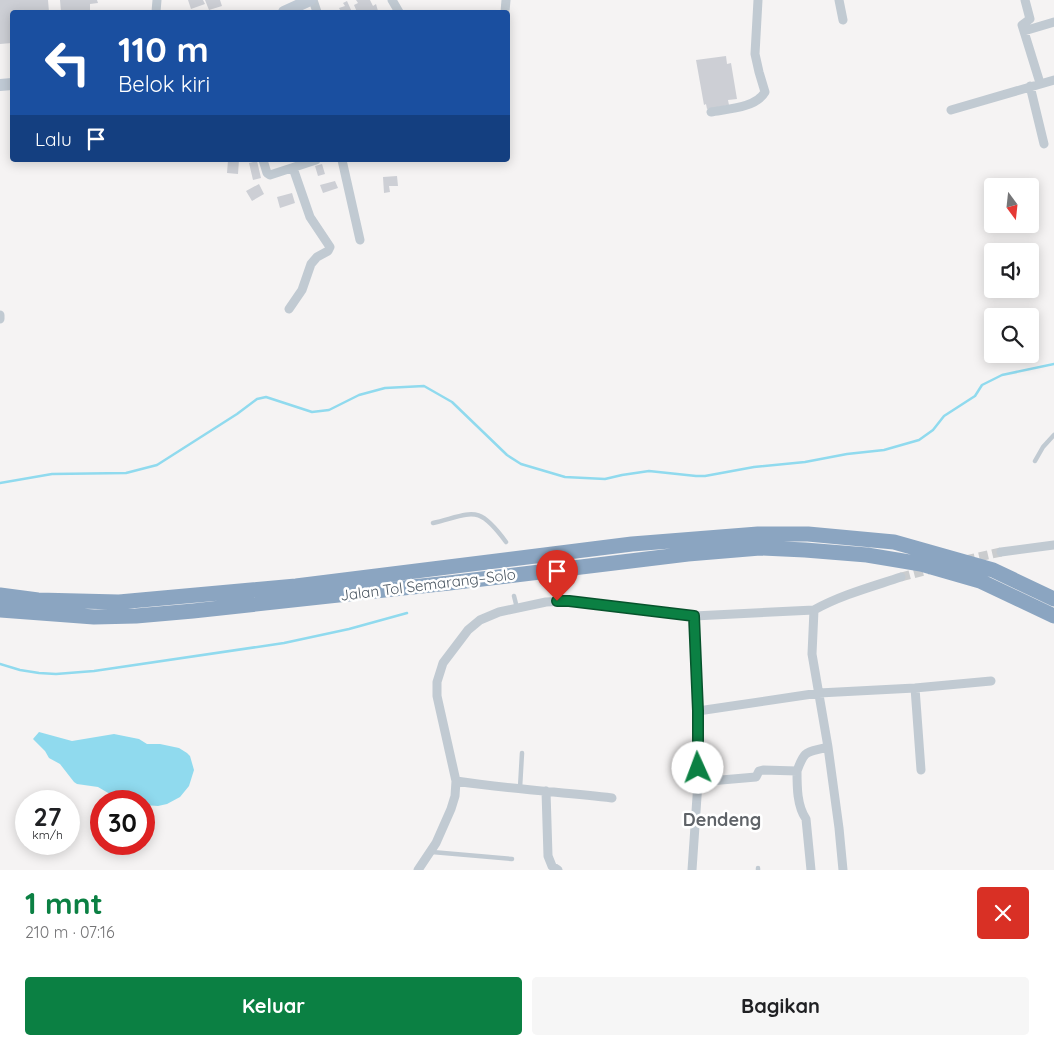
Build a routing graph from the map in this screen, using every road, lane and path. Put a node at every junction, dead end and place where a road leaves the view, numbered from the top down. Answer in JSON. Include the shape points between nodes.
{"nodes":[{"id":1,"x":311,"y":0,"type":"edge"},
{"id":2,"x":758,"y":0,"type":"edge"},
{"id":3,"x":839,"y":0,"type":"edge"},
{"id":4,"x":1026,"y":0,"type":"edge"},
{"id":5,"x":288,"y":10,"type":"edge"},
{"id":6,"x":843,"y":20,"type":"dead end"},
{"id":7,"x":1054,"y":22,"type":"edge"},
{"id":8,"x":1024,"y":31,"type":"junction"},
{"id":9,"x":1054,"y":80,"type":"edge"},
{"id":10,"x":1040,"y":84,"type":"junction"},
{"id":11,"x":1030,"y":86,"type":"junction"},
{"id":12,"x":952,"y":110,"type":"dead end"},
{"id":13,"x":711,"y":112,"type":"dead end"},
{"id":14,"x":1044,"y":144,"type":"dead end"},
{"id":15,"x":264,"y":162,"type":"edge"},
{"id":16,"x":310,"y":162,"type":"edge"},
{"id":17,"x":342,"y":162,"type":"edge"},
{"id":18,"x":293,"y":168,"type":"junction"},
{"id":19,"x":360,"y":240,"type":"dead end"},
{"id":20,"x":289,"y":309,"type":"dead end"},
{"id":21,"x":0,"y":315,"type":"edge"},
{"id":22,"x":0,"y":319,"type":"edge"},
{"id":23,"x":1054,"y":435,"type":"edge"},
{"id":24,"x":1035,"y":461,"type":"dead end"},
{"id":25,"x":433,"y":523,"type":"dead end"},
{"id":26,"x":506,"y":542,"type":"dead end"},
{"id":27,"x":1054,"y":545,"type":"edge"},
{"id":28,"x":1001,"y":552,"type":"tunnel mouth"},
{"id":29,"x":901,"y":577,"type":"tunnel mouth"},
{"id":30,"x":0,"y":595,"type":"edge"},
{"id":31,"x":514,"y":596,"type":"dead end"},
{"id":32,"x":1054,"y":598,"type":"edge"},
{"id":33,"x":517,"y":608,"type":"junction"},
{"id":34,"x":0,"y":610,"type":"edge"},
{"id":35,"x":814,"y":610,"type":"junction"},
{"id":36,"x":694,"y":616,"type":"junction"},
{"id":37,"x":1054,"y":616,"type":"edge"},
{"id":38,"x":991,"y":681,"type":"dead end"},
{"id":39,"x":915,"y":688,"type":"junction"},
{"id":40,"x":819,"y":693,"type":"junction"},
{"id":41,"x":698,"y":711,"type":"junction"},
{"id":42,"x":828,"y":747,"type":"junction"},
{"id":43,"x":522,"y":753,"type":"dead end"},
{"id":44,"x":921,"y":770,"type":"dead end"},
{"id":45,"x":797,"y":771,"type":"junction"},
{"id":46,"x":456,"y":782,"type":"junction"},
{"id":47,"x":698,"y":782,"type":"junction"},
{"id":48,"x":520,"y":790,"type":"junction"},
{"id":49,"x":546,"y":790,"type":"junction"},
{"id":50,"x":612,"y":798,"type":"dead end"},
{"id":51,"x":430,"y":852,"type":"junction"},
{"id":52,"x":512,"y":859,"type":"dead end"},
{"id":53,"x":418,"y":870,"type":"edge"},
{"id":54,"x":558,"y":870,"type":"edge"},
{"id":55,"x":692,"y":870,"type":"edge"},
{"id":56,"x":811,"y":870,"type":"edge"},
{"id":57,"x":843,"y":870,"type":"edge"}],
"edges":[{"from":1,"to":5,"type":"street"},
{"from":2,"to":13,"type":"street","via":[[755,54],[765,92],[750,104]]},
{"from":3,"to":6,"type":"street"},
{"from":4,"to":8,"type":"street","via":[[1030,19],[1023,24]]},
{"from":7,"to":8,"type":"street"},
{"from":8,"to":10,"type":"street"},
{"from":9,"to":10,"type":"street"},
{"from":10,"to":11,"type":"street"},
{"from":11,"to":12,"type":"street"},
{"from":11,"to":14,"type":"street"},
{"from":15,"to":18,"type":"street","via":[[270,175]]},
{"from":16,"to":18,"type":"street"},
{"from":17,"to":19,"type":"street"},
{"from":18,"to":20,"type":"street","via":[[310,217],[330,247],[311,264],[302,290]]},
{"from":21,"to":22,"type":"street"},
{"from":23,"to":24,"type":"lane"},
{"from":25,"to":26,"type":"lane","via":[[478,514]]},
{"from":27,"to":28,"type":"street"},
{"from":29,"to":35,"type":"street"},
{"from":30,"to":32,"type":"highway","name":"Jalan Tol Semarang–Solo","via":[[38,600],[119,602],[296,586],[632,544],[758,534],[808,534],[894,542],[993,570]]},
{"from":31,"to":33,"type":"lane"},
{"from":33,"to":36,"type":"street","via":[[569,601]]},
{"from":33,"to":46,"type":"street","via":[[480,620],[468,630],[443,663],[436,696]]},
{"from":34,"to":37,"type":"highway","name":"Jalan Tol Semarang–Solo","via":[[94,617],[145,615],[760,548],[867,555],[921,564],[980,581]]},
{"from":35,"to":36,"type":"street"},
{"from":35,"to":40,"type":"street","via":[[812,654]]},
{"from":36,"to":41,"type":"street"},
{"from":38,"to":39,"type":"street"},
{"from":39,"to":40,"type":"street"},
{"from":39,"to":44,"type":"street"},
{"from":40,"to":41,"type":"street"},
{"from":40,"to":42,"type":"street"},
{"from":41,"to":47,"type":"street"},
{"from":42,"to":45,"type":"street","via":[[802,756]]},
{"from":42,"to":57,"type":"street"},
{"from":43,"to":48,"type":"lane"},
{"from":45,"to":47,"type":"street","via":[[762,770],[756,777]]},
{"from":45,"to":56,"type":"street"},
{"from":46,"to":48,"type":"street"},
{"from":46,"to":51,"type":"street","via":[[451,809]]},
{"from":47,"to":55,"type":"street"},
{"from":48,"to":49,"type":"street"},
{"from":49,"to":50,"type":"street"},
{"from":49,"to":54,"type":"street","via":[[548,856],[552,866]]},
{"from":51,"to":52,"type":"lane"},
{"from":51,"to":53,"type":"street"}]}
